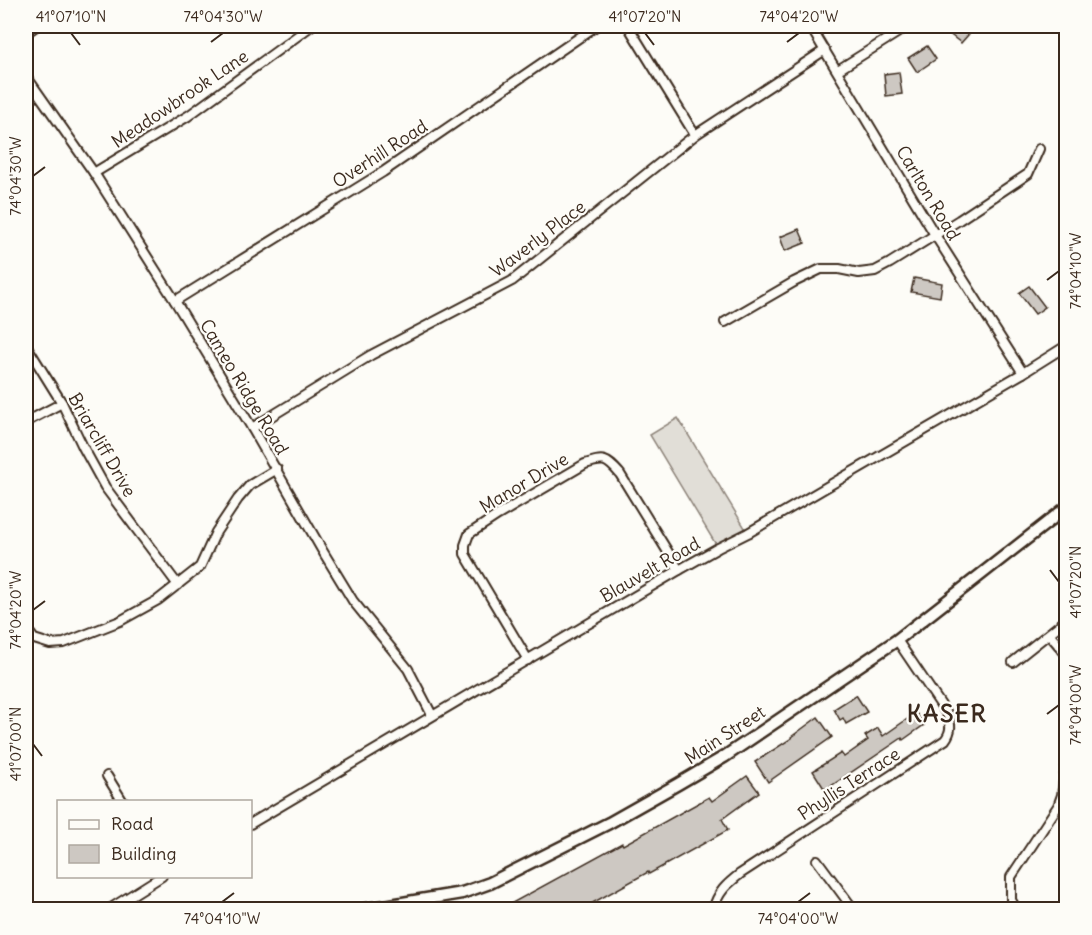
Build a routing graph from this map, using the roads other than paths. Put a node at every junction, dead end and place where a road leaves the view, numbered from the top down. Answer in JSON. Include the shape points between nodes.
{"nodes":[{"id":1,"x":36,"y":26,"type":"edge"},
{"id":2,"x":311,"y":26,"type":"edge"},
{"id":3,"x":596,"y":26,"type":"edge"},
{"id":4,"x":628,"y":26,"type":"edge"},
{"id":5,"x":810,"y":26,"type":"edge"},
{"id":6,"x":908,"y":26,"type":"edge"},
{"id":7,"x":26,"y":33,"type":"edge"},
{"id":8,"x":825,"y":50,"type":"junction"},
{"id":9,"x":838,"y":70,"type":"junction"},
{"id":10,"x":26,"y":76,"type":"edge"},
{"id":11,"x":695,"y":135,"type":"junction"},
{"id":12,"x":1039,"y":148,"type":"dead end"},
{"id":13,"x":94,"y":173,"type":"junction"},
{"id":14,"x":935,"y":235,"type":"junction"},
{"id":15,"x":175,"y":300,"type":"junction"},
{"id":16,"x":725,"y":322,"type":"dead end"},
{"id":17,"x":26,"y":345,"type":"edge"},
{"id":18,"x":1066,"y":346,"type":"edge"},
{"id":19,"x":1023,"y":373,"type":"junction"},
{"id":20,"x":62,"y":403,"type":"junction"},
{"id":21,"x":26,"y":422,"type":"edge"},
{"id":22,"x":252,"y":428,"type":"junction"},
{"id":23,"x":277,"y":469,"type":"junction"},
{"id":24,"x":1066,"y":508,"type":"edge"},
{"id":25,"x":679,"y":570,"type":"junction"},
{"id":26,"x":178,"y":585,"type":"junction"},
{"id":27,"x":1066,"y":620,"type":"edge"},
{"id":28,"x":26,"y":628,"type":"edge"},
{"id":29,"x":1049,"y":634,"type":"junction"},
{"id":30,"x":897,"y":640,"type":"junction"},
{"id":31,"x":1066,"y":654,"type":"edge"},
{"id":32,"x":528,"y":660,"type":"junction"},
{"id":33,"x":1013,"y":662,"type":"dead end"},
{"id":34,"x":432,"y":715,"type":"junction"},
{"id":35,"x":1066,"y":766,"type":"edge"},
{"id":36,"x":107,"y":776,"type":"dead end"},
{"id":37,"x":122,"y":800,"type":"edge"},
{"id":38,"x":252,"y":823,"type":"edge"},
{"id":39,"x":817,"y":860,"type":"dead end"},
{"id":40,"x":159,"y":878,"type":"edge"},
{"id":41,"x":108,"y":909,"type":"edge"},
{"id":42,"x":361,"y":909,"type":"edge"},
{"id":43,"x":712,"y":909,"type":"edge"},
{"id":44,"x":854,"y":909,"type":"edge"},
{"id":45,"x":1017,"y":909,"type":"edge"}],
"edges":[{"from":1,"to":7,"type":"street"},
{"from":2,"to":13,"type":"street","name":"Meadowbrook Lane","via":[[188,116]]},
{"from":3,"to":15,"type":"street","name":"Overhill Road","via":[[383,172]]},
{"from":4,"to":11,"type":"street"},
{"from":5,"to":8,"type":"street","name":"Carlton Road"},
{"from":6,"to":9,"type":"street"},
{"from":8,"to":9,"type":"street","name":"Carlton Road"},
{"from":8,"to":11,"type":"street","name":"Waverly Place"},
{"from":9,"to":14,"type":"street","name":"Carlton Road"},
{"from":10,"to":13,"type":"street","name":"Cameo Ridge Road"},
{"from":11,"to":22,"type":"street","name":"Waverly Place","via":[[513,281],[371,355]]},
{"from":12,"to":14,"type":"street","via":[[1028,174]]},
{"from":13,"to":15,"type":"street","name":"Cameo Ridge Road"},
{"from":14,"to":16,"type":"street","via":[[875,271],[821,269]]},
{"from":14,"to":19,"type":"street","name":"Carlton Road"},
{"from":15,"to":22,"type":"street","name":"Cameo Ridge Road"},
{"from":17,"to":20,"type":"street","name":"Briarcliff Drive"},
{"from":18,"to":19,"type":"street","name":"Blauvelt Road"},
{"from":19,"to":25,"type":"street","name":"Blauvelt Road"},
{"from":20,"to":21,"type":"street"},
{"from":20,"to":26,"type":"street","name":"Briarcliff Drive","via":[[105,487]]},
{"from":22,"to":23,"type":"street","name":"Cameo Ridge Road"},
{"from":23,"to":26,"type":"street","via":[[250,485],[238,499],[216,532],[200,567]]},
{"from":23,"to":34,"type":"street","name":"Cameo Ridge Road","via":[[353,601],[408,669]]},
{"from":24,"to":30,"type":"main road","name":"Main Street"},
{"from":25,"to":32,"type":"street","name":"Blauvelt Road"},
{"from":25,"to":32,"type":"street","name":"Manor Drive","via":[[620,474],[600,459],[498,515],[469,534],[465,554]]},
{"from":26,"to":28,"type":"street","via":[[120,621],[64,643],[34,639]]},
{"from":27,"to":29,"type":"street"},
{"from":29,"to":31,"type":"street"},
{"from":29,"to":33,"type":"street"},
{"from":30,"to":42,"type":"main road","name":"Main Street","via":[[724,757],[609,823],[490,883],[462,892]]},
{"from":30,"to":43,"type":"street","name":"Phyllis Terrace","via":[[947,714],[951,729],[945,740],[740,873],[726,884]]},
{"from":32,"to":34,"type":"street","name":"Blauvelt Road"},
{"from":34,"to":38,"type":"street","name":"Blauvelt Road"},
{"from":35,"to":45,"type":"street","via":[[1058,806],[1011,877],[1011,900]]},
{"from":36,"to":37,"type":"street"},
{"from":39,"to":44,"type":"street"},
{"from":40,"to":41,"type":"street"}]}
